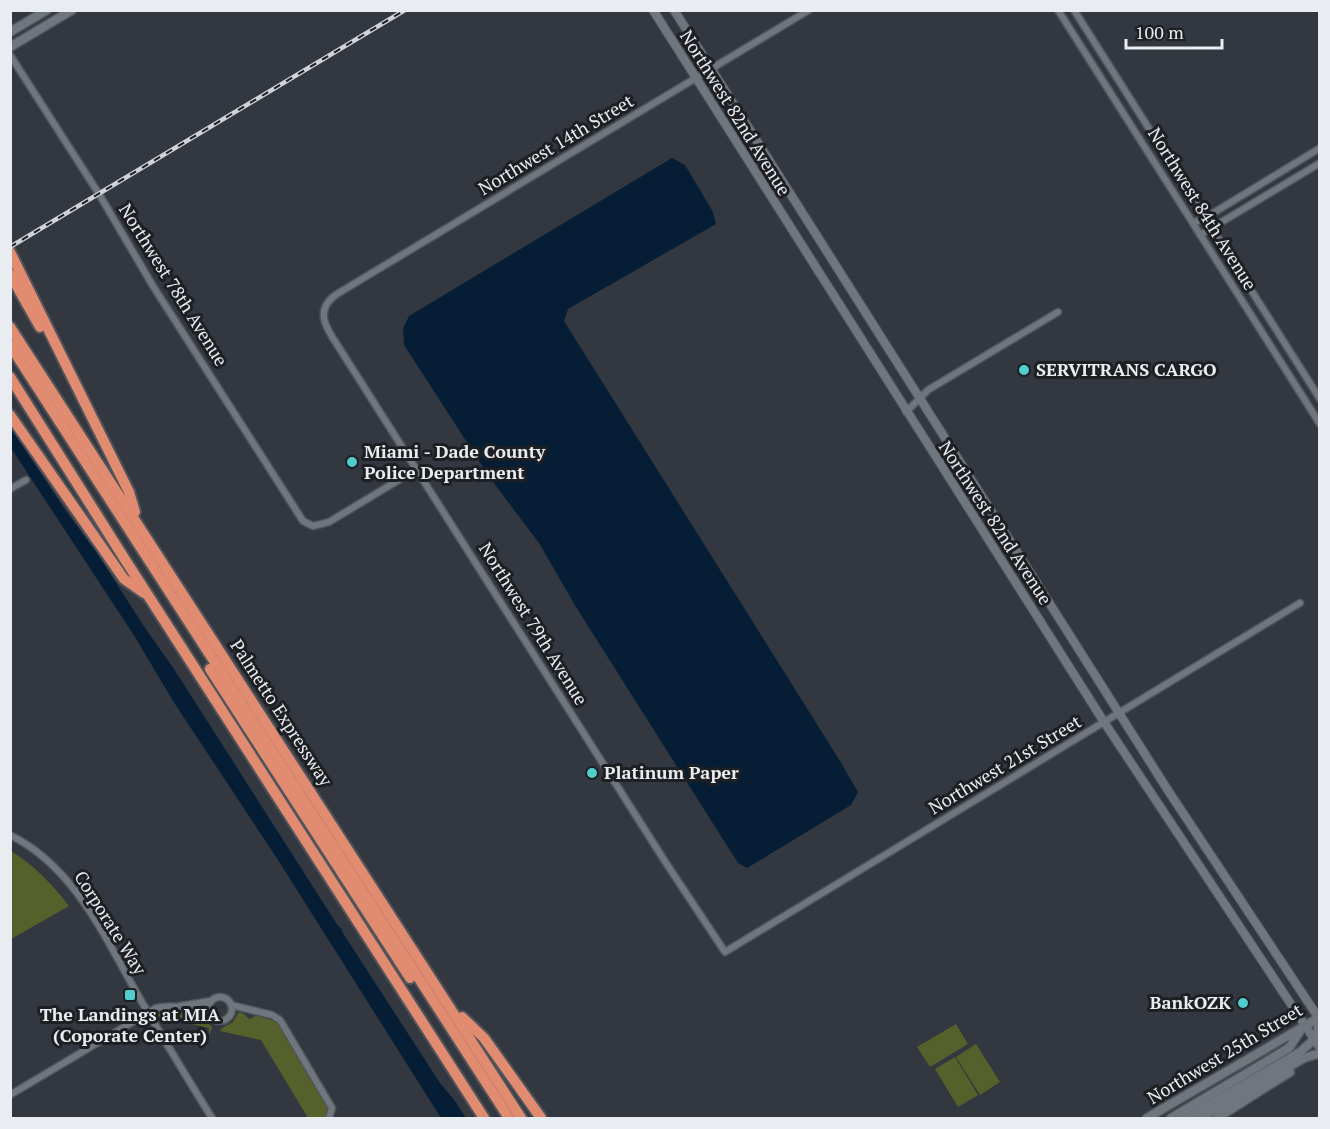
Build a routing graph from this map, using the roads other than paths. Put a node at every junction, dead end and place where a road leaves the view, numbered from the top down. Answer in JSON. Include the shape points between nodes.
{"nodes":[{"id":1,"x":47,"y":10,"type":"edge"},
{"id":2,"x":72,"y":10,"type":"edge"},
{"id":3,"x":653,"y":10,"type":"edge"},
{"id":4,"x":674,"y":10,"type":"edge"},
{"id":5,"x":809,"y":10,"type":"edge"},
{"id":6,"x":1059,"y":10,"type":"edge"},
{"id":7,"x":1074,"y":10,"type":"edge"},
{"id":8,"x":10,"y":32,"type":"edge"},
{"id":9,"x":10,"y":47,"type":"edge"},
{"id":10,"x":10,"y":55,"type":"edge"},
{"id":11,"x":711,"y":69,"type":"junction"},
{"id":12,"x":696,"y":79,"type":"junction"},
{"id":13,"x":1320,"y":147,"type":"edge"},
{"id":14,"x":1320,"y":163,"type":"edge"},
{"id":15,"x":1205,"y":218,"type":"junction"},
{"id":16,"x":1193,"y":223,"type":"junction"},
{"id":17,"x":1211,"y":228,"type":"junction"},
{"id":18,"x":1200,"y":235,"type":"junction"},
{"id":19,"x":10,"y":252,"type":"edge"},
{"id":20,"x":14,"y":269,"type":"edge"},
{"id":21,"x":323,"y":311,"type":"joint"},
{"id":22,"x":1058,"y":312,"type":"dead end"},
{"id":23,"x":10,"y":327,"type":"edge"},
{"id":24,"x":10,"y":345,"type":"edge"},
{"id":25,"x":10,"y":358,"type":"edge"},
{"id":26,"x":10,"y":376,"type":"edge"},
{"id":27,"x":918,"y":398,"type":"junction"},
{"id":28,"x":1320,"y":399,"type":"edge"},
{"id":29,"x":906,"y":412,"type":"junction"},
{"id":30,"x":10,"y":415,"type":"edge"},
{"id":31,"x":1320,"y":424,"type":"edge"},
{"id":32,"x":417,"y":469,"type":"junction"},
{"id":33,"x":26,"y":480,"type":"dead end"},
{"id":34,"x":10,"y":489,"type":"edge"},
{"id":35,"x":138,"y":523,"type":"junction"},
{"id":36,"x":149,"y":597,"type":"junction"},
{"id":37,"x":1300,"y":603,"type":"dead end"},
{"id":38,"x":1119,"y":713,"type":"junction"},
{"id":39,"x":1104,"y":722,"type":"junction"},
{"id":40,"x":10,"y":835,"type":"edge"},
{"id":41,"x":1224,"y":875,"type":"junction"},
{"id":42,"x":1210,"y":883,"type":"junction"},
{"id":43,"x":724,"y":952,"type":"joint"},
{"id":44,"x":211,"y":1001,"type":"junction"},
{"id":45,"x":231,"y":1005,"type":"junction"},
{"id":46,"x":174,"y":1007,"type":"junction"},
{"id":47,"x":451,"y":1007,"type":"junction"},
{"id":48,"x":148,"y":1012,"type":"junction"},
{"id":49,"x":212,"y":1018,"type":"junction"},
{"id":50,"x":1319,"y":1018,"type":"edge"},
{"id":51,"x":1304,"y":1025,"type":"junction"},
{"id":52,"x":1317,"y":1044,"type":"edge"},
{"id":53,"x":1320,"y":1053,"type":"edge"},
{"id":54,"x":10,"y":1095,"type":"edge"},
{"id":55,"x":1225,"y":1097,"type":"junction"},
{"id":56,"x":1215,"y":1115,"type":"edge"},
{"id":57,"x":482,"y":1117,"type":"edge"},
{"id":58,"x":212,"y":1119,"type":"edge"},
{"id":59,"x":330,"y":1119,"type":"edge"},
{"id":60,"x":501,"y":1119,"type":"edge"},
{"id":61,"x":509,"y":1119,"type":"edge"},
{"id":62,"x":521,"y":1119,"type":"edge"},
{"id":63,"x":541,"y":1119,"type":"edge"},
{"id":64,"x":1147,"y":1119,"type":"edge"},
{"id":65,"x":1172,"y":1119,"type":"edge"},
{"id":66,"x":1186,"y":1119,"type":"edge"},
{"id":67,"x":1201,"y":1119,"type":"edge"}],
"edges":[{"from":1,"to":8,"type":"main road"},
{"from":2,"to":9,"type":"main road"},
{"from":3,"to":12,"type":"street","name":"Northwest 82nd Avenue"},
{"from":4,"to":11,"type":"street","name":"Northwest 82nd Avenue"},
{"from":5,"to":11,"type":"street","name":"Northwest 14th Street"},
{"from":6,"to":16,"type":"street","name":"Northwest 84th Avenue"},
{"from":7,"to":15,"type":"street","name":"Northwest 84th Avenue"},
{"from":10,"to":32,"type":"street","name":"Northwest 78th Avenue","via":[[303,521],[313,526],[329,522]]},
{"from":11,"to":12,"type":"street","name":"Northwest 14th Street"},
{"from":11,"to":27,"type":"street","name":"Northwest 82nd Avenue"},
{"from":12,"to":21,"type":"street","name":"Northwest 14th Street","via":[[336,295]]},
{"from":12,"to":29,"type":"street","name":"Northwest 82nd Avenue"},
{"from":13,"to":15,"type":"street"},
{"from":14,"to":17,"type":"street"},
{"from":15,"to":16,"type":"street"},
{"from":15,"to":17,"type":"street","name":"Northwest 84th Avenue"},
{"from":16,"to":18,"type":"street","name":"Northwest 84th Avenue"},
{"from":17,"to":18,"type":"street"},
{"from":17,"to":28,"type":"street","name":"Northwest 84th Avenue"},
{"from":18,"to":31,"type":"street","name":"Northwest 84th Avenue"},
{"from":19,"to":20,"type":"highway"},
{"from":20,"to":35,"type":"highway","via":[[129,492]]},
{"from":21,"to":32,"type":"street","name":"Northwest 79th Avenue","via":[[328,330]]},
{"from":22,"to":27,"type":"street"},
{"from":23,"to":35,"type":"highway","name":"Palmetto Expressway"},
{"from":24,"to":61,"type":"highway"},
{"from":25,"to":60,"type":"highway"},
{"from":26,"to":36,"type":"highway"},
{"from":27,"to":29,"type":"street"},
{"from":27,"to":38,"type":"street","name":"Northwest 82nd Avenue"},
{"from":29,"to":39,"type":"street","name":"Northwest 82nd Avenue"},
{"from":30,"to":36,"type":"highway","via":[[124,579]]},
{"from":32,"to":43,"type":"street","name":"Northwest 79th Avenue"},
{"from":33,"to":34,"type":"street"},
{"from":35,"to":47,"type":"highway","name":"Palmetto Expressway"},
{"from":36,"to":57,"type":"highway"},
{"from":37,"to":38,"type":"street","name":"Northwest 21st Street"},
{"from":38,"to":39,"type":"street","name":"Northwest 21st Street"},
{"from":38,"to":41,"type":"street","name":"Northwest 82nd Avenue"},
{"from":39,"to":42,"type":"street","name":"Northwest 82nd Avenue"},
{"from":39,"to":43,"type":"street","name":"Northwest 21st Street"},
{"from":40,"to":48,"type":"street","name":"Corporate Way","via":[[45,857],[69,883]]},
{"from":41,"to":42,"type":"street"},
{"from":41,"to":50,"type":"street","name":"Northwest 82nd Avenue"},
{"from":42,"to":51,"type":"street","name":"Northwest 82nd Avenue"},
{"from":44,"to":45,"type":"street","via":[[222,997]]},
{"from":44,"to":46,"type":"street"},
{"from":44,"to":49,"type":"street","via":[[208,1010]]},
{"from":45,"to":49,"type":"street","via":[[231,1014],[225,1020]]},
{"from":45,"to":59,"type":"street","via":[[280,1020],[333,1108]]},
{"from":46,"to":48,"type":"street","via":[[162,1006]]},
{"from":46,"to":49,"type":"street"},
{"from":47,"to":62,"type":"highway","name":"Palmetto Expressway"},
{"from":47,"to":63,"type":"highway","via":[[484,1038]]},
{"from":48,"to":54,"type":"street"},
{"from":48,"to":58,"type":"street","name":"Corporate Way"},
{"from":50,"to":51,"type":"main road","name":"Northwest 25th Street"},
{"from":50,"to":52,"type":"main road"},
{"from":51,"to":52,"type":"street","name":"Northwest 82nd Avenue"},
{"from":51,"to":64,"type":"main road","name":"Northwest 25th Street"},
{"from":51,"to":65,"type":"main road","via":[[1289,1048]]},
{"from":52,"to":55,"type":"main road"},
{"from":53,"to":56,"type":"main road","via":[[1304,1058]]},
{"from":55,"to":56,"type":"main road"},
{"from":55,"to":66,"type":"main road"},
{"from":56,"to":67,"type":"main road"}]}
